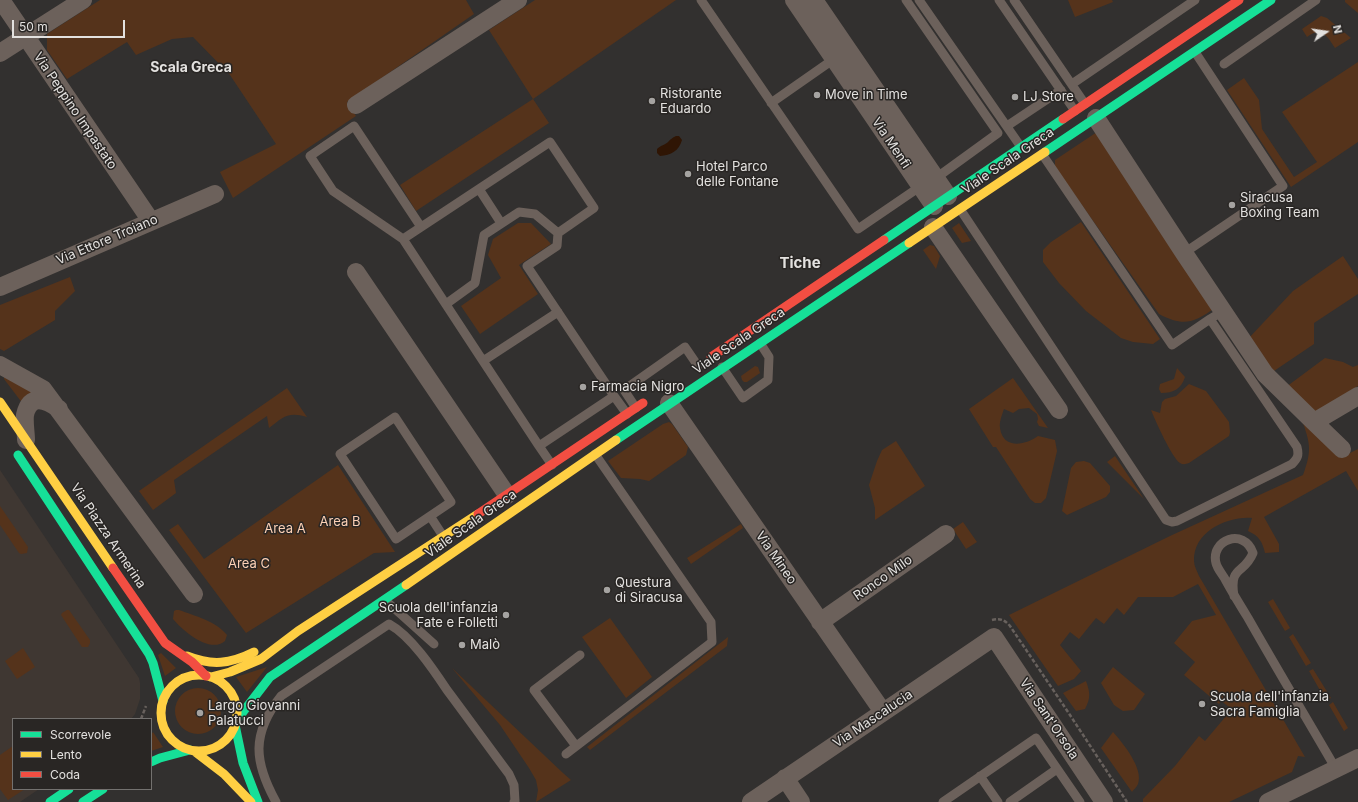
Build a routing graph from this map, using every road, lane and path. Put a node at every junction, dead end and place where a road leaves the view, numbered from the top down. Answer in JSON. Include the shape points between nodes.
{"nodes":[{"id":1,"x":1,"y":0,"type":"edge"},
{"id":2,"x":83,"y":0,"type":"edge"},
{"id":3,"x":518,"y":0,"type":"edge"},
{"id":4,"x":701,"y":0,"type":"edge"},
{"id":5,"x":794,"y":0,"type":"edge"},
{"id":6,"x":814,"y":0,"type":"edge"},
{"id":7,"x":906,"y":0,"type":"edge"},
{"id":8,"x":919,"y":0,"type":"edge"},
{"id":9,"x":999,"y":0,"type":"edge"},
{"id":10,"x":1014,"y":0,"type":"edge"},
{"id":11,"x":1194,"y":0,"type":"edge"},
{"id":12,"x":1239,"y":0,"type":"edge"},
{"id":13,"x":1270,"y":0,"type":"edge"},
{"id":14,"x":1316,"y":0,"type":"edge"},
{"id":15,"x":25,"y":37,"type":"junction"},
{"id":16,"x":1195,"y":52,"type":"junction"},
{"id":17,"x":0,"y":54,"type":"edge"},
{"id":18,"x":841,"y":54,"type":"junction"},
{"id":19,"x":1224,"y":64,"type":"dead end"},
{"id":20,"x":1072,"y":84,"type":"junction"},
{"id":21,"x":1061,"y":90,"type":"junction"},
{"id":22,"x":771,"y":103,"type":"junction"},
{"id":23,"x":1085,"y":104,"type":"junction"},
{"id":24,"x":356,"y":105,"type":"dead end"},
{"id":25,"x":1075,"y":111,"type":"junction"},
{"id":26,"x":1096,"y":118,"type":"junction"},
{"id":27,"x":1007,"y":126,"type":"junction"},
{"id":28,"x":1021,"y":147,"type":"junction"},
{"id":29,"x":1042,"y":154,"type":"junction"},
{"id":30,"x":928,"y":182,"type":"junction"},
{"id":31,"x":478,"y":189,"type":"junction"},
{"id":32,"x":215,"y":194,"type":"dead end"},
{"id":33,"x":941,"y":201,"type":"junction"},
{"id":34,"x":960,"y":209,"type":"junction"},
{"id":35,"x":151,"y":221,"type":"junction"},
{"id":36,"x":502,"y":223,"type":"junction"},
{"id":37,"x":422,"y":227,"type":"junction"},
{"id":38,"x":933,"y":227,"type":"junction"},
{"id":39,"x":558,"y":233,"type":"junction"},
{"id":40,"x":403,"y":239,"type":"junction"},
{"id":41,"x":1184,"y":253,"type":"junction"},
{"id":42,"x":356,"y":272,"type":"dead end"},
{"id":43,"x":0,"y":287,"type":"edge"},
{"id":44,"x":446,"y":304,"type":"junction"},
{"id":45,"x":558,"y":312,"type":"junction"},
{"id":46,"x":1216,"y":315,"type":"junction"},
{"id":47,"x":760,"y":343,"type":"junction"},
{"id":48,"x":483,"y":361,"type":"junction"},
{"id":49,"x":0,"y":365,"type":"edge"},
{"id":50,"x":695,"y":368,"type":"joint"},
{"id":51,"x":722,"y":368,"type":"junction"},
{"id":52,"x":614,"y":396,"type":"junction"},
{"id":53,"x":1358,"y":396,"type":"edge"},
{"id":54,"x":648,"y":400,"type":"dead end"},
{"id":55,"x":0,"y":402,"type":"edge"},
{"id":56,"x":668,"y":403,"type":"junction"},
{"id":57,"x":636,"y":408,"type":"junction"},
{"id":58,"x":60,"y":410,"type":"junction"},
{"id":59,"x":1059,"y":410,"type":"dead end"},
{"id":60,"x":626,"y":414,"type":"junction"},
{"id":61,"x":1314,"y":422,"type":"junction"},
{"id":62,"x":587,"y":441,"type":"junction"},
{"id":63,"x":19,"y":443,"type":"junction"},
{"id":64,"x":539,"y":446,"type":"junction"},
{"id":65,"x":1342,"y":449,"type":"dead end"},
{"id":66,"x":596,"y":454,"type":"junction"},
{"id":67,"x":552,"y":465,"type":"junction"},
{"id":68,"x":507,"y":495,"type":"junction"},
{"id":69,"x":430,"y":516,"type":"junction"},
{"id":70,"x":946,"y":534,"type":"dead end"},
{"id":71,"x":444,"y":536,"type":"junction"},
{"id":72,"x":194,"y":594,"type":"dead end"},
{"id":73,"x":1234,"y":596,"type":"junction"},
{"id":74,"x":385,"y":600,"type":"junction"},
{"id":75,"x":820,"y":622,"type":"junction"},
{"id":76,"x":344,"y":628,"type":"junction"},
{"id":77,"x":298,"y":631,"type":"junction"},
{"id":78,"x":994,"y":637,"type":"joint"},
{"id":79,"x":434,"y":644,"type":"dead end"},
{"id":80,"x":356,"y":646,"type":"junction"},
{"id":81,"x":177,"y":652,"type":"junction"},
{"id":82,"x":580,"y":655,"type":"dead end"},
{"id":83,"x":208,"y":676,"type":"junction"},
{"id":84,"x":162,"y":705,"type":"junction"},
{"id":85,"x":883,"y":712,"type":"junction"},
{"id":86,"x":152,"y":720,"type":"edge"},
{"id":87,"x":235,"y":723,"type":"junction"},
{"id":88,"x":576,"y":746,"type":"junction"},
{"id":89,"x":192,"y":750,"type":"junction"},
{"id":90,"x":566,"y":754,"type":"dead end"},
{"id":91,"x":1358,"y":758,"type":"edge"},
{"id":92,"x":152,"y":762,"type":"edge"},
{"id":93,"x":1058,"y":769,"type":"junction"},
{"id":94,"x":1336,"y":769,"type":"junction"},
{"id":95,"x":980,"y":776,"type":"junction"},
{"id":96,"x":786,"y":778,"type":"junction"},
{"id":97,"x":266,"y":783,"type":"junction"},
{"id":98,"x":68,"y":790,"type":"edge"},
{"id":99,"x":101,"y":790,"type":"edge"},
{"id":100,"x":253,"y":790,"type":"junction"},
{"id":101,"x":50,"y":802,"type":"edge"},
{"id":102,"x":83,"y":802,"type":"edge"},
{"id":103,"x":251,"y":802,"type":"edge"},
{"id":104,"x":258,"y":802,"type":"edge"},
{"id":105,"x":276,"y":802,"type":"edge"},
{"id":106,"x":514,"y":802,"type":"edge"},
{"id":107,"x":751,"y":802,"type":"edge"},
{"id":108,"x":802,"y":802,"type":"edge"},
{"id":109,"x":943,"y":802,"type":"edge"},
{"id":110,"x":998,"y":802,"type":"edge"},
{"id":111,"x":1010,"y":802,"type":"edge"},
{"id":112,"x":1080,"y":802,"type":"edge"},
{"id":113,"x":1104,"y":802,"type":"edge"},
{"id":114,"x":1268,"y":802,"type":"edge"}],
"edges":[{"from":1,"to":15,"type":"street","name":"Via Peppino Impastato"},
{"from":2,"to":15,"type":"street"},
{"from":3,"to":24,"type":"street"},
{"from":4,"to":22,"type":"lane"},
{"from":5,"to":18,"type":"street","name":"Via Menfi"},
{"from":6,"to":18,"type":"street","name":"Via Menfi"},
{"from":7,"to":30,"type":"lane","via":[[998,134]]},
{"from":8,"to":27,"type":"lane"},
{"from":9,"to":21,"type":"lane"},
{"from":10,"to":20,"type":"lane"},
{"from":11,"to":20,"type":"lane"},
{"from":12,"to":23,"type":"main road","name":"Viale Scala Greca"},
{"from":13,"to":16,"type":"main road","name":"Viale Scala Greca"},
{"from":14,"to":19,"type":"lane"},
{"from":15,"to":17,"type":"street"},
{"from":15,"to":35,"type":"street","name":"Via Peppino Impastato"},
{"from":16,"to":26,"type":"main road","name":"Viale Scala Greca"},
{"from":16,"to":41,"type":"lane","via":[[1283,186]]},
{"from":18,"to":22,"type":"lane"},
{"from":18,"to":30,"type":"street","name":"Via Menfi"},
{"from":20,"to":23,"type":"lane"},
{"from":21,"to":25,"type":"lane"},
{"from":21,"to":27,"type":"lane"},
{"from":22,"to":30,"type":"lane","via":[[858,230]]},
{"from":23,"to":25,"type":"main road","name":"Viale Scala Greca"},
{"from":25,"to":28,"type":"main road","name":"Viale Scala Greca"},
{"from":26,"to":29,"type":"main road","name":"Viale Scala Greca"},
{"from":26,"to":41,"type":"street"},
{"from":27,"to":28,"type":"lane"},
{"from":28,"to":33,"type":"main road","name":"Viale Scala Greca"},
{"from":29,"to":34,"type":"main road","name":"Viale Scala Greca"},
{"from":29,"to":46,"type":"lane","via":[[1172,345]]},
{"from":30,"to":33,"type":"street","name":"Via Menfi"},
{"from":31,"to":36,"type":"lane"},
{"from":31,"to":37,"type":"lane"},
{"from":31,"to":39,"type":"lane","via":[[550,142],[594,208]]},
{"from":32,"to":35,"type":"street","name":"Via Ettore Troiano"},
{"from":33,"to":50,"type":"main road","name":"Viale Scala Greca"},
{"from":34,"to":38,"type":"main road","name":"Viale Scala Greca"},
{"from":34,"to":46,"type":"lane","via":[[1166,520],[1172,522],[1177,522],[1292,464],[1297,459],[1297,447]]},
{"from":35,"to":43,"type":"street","name":"Via Ettore Troiano"},
{"from":36,"to":39,"type":"lane","via":[[519,212],[535,214]]},
{"from":36,"to":44,"type":"lane","via":[[484,235],[475,283]]},
{"from":37,"to":40,"type":"lane"},
{"from":37,"to":40,"type":"lane","via":[[354,126],[310,156],[333,191]]},
{"from":38,"to":47,"type":"main road","name":"Viale Scala Greca"},
{"from":38,"to":59,"type":"street"},
{"from":39,"to":45,"type":"lane","via":[[557,246],[527,266]]},
{"from":40,"to":44,"type":"lane"},
{"from":41,"to":46,"type":"street"},
{"from":42,"to":68,"type":"street"},
{"from":44,"to":48,"type":"lane"},
{"from":45,"to":48,"type":"lane"},
{"from":45,"to":52,"type":"lane"},
{"from":46,"to":61,"type":"street","via":[[1265,374]]},
{"from":47,"to":51,"type":"main road","name":"Viale Scala Greca"},
{"from":47,"to":51,"type":"lane","via":[[769,357],[768,380],[743,398]]},
{"from":48,"to":64,"type":"lane"},
{"from":49,"to":58,"type":"street","via":[[43,389]]},
{"from":50,"to":57,"type":"lane","via":[[685,347],[624,390]]},
{"from":51,"to":56,"type":"main road","name":"Viale Scala Greca"},
{"from":52,"to":60,"type":"lane"},
{"from":52,"to":64,"type":"lane"},
{"from":53,"to":61,"type":"street"},
{"from":54,"to":57,"type":"main road","name":"Viale Scala Greca"},
{"from":55,"to":63,"type":"main road","name":"Via Piazza Armerina"},
{"from":56,"to":66,"type":"main road","name":"Viale Scala Greca"},
{"from":56,"to":75,"type":"street","name":"Via Mineo"},
{"from":57,"to":60,"type":"main road","name":"Viale Scala Greca"},
{"from":58,"to":63,"type":"street","via":[[42,400],[34,401],[25,416]]},
{"from":58,"to":72,"type":"street"},
{"from":60,"to":62,"type":"main road","name":"Viale Scala Greca"},
{"from":61,"to":65,"type":"street"},
{"from":62,"to":66,"type":"lane"},
{"from":62,"to":67,"type":"main road","name":"Viale Scala Greca"},
{"from":63,"to":81,"type":"main road","name":"Via Piazza Armerina","via":[[77,512],[165,643]]},
{"from":63,"to":84,"type":"main road","name":"Via Piazza Armerina","via":[[149,654]]},
{"from":64,"to":67,"type":"lane"},
{"from":66,"to":74,"type":"main road","name":"Viale Scala Greca"},
{"from":66,"to":88,"type":"lane","via":[[711,622],[712,642]]},
{"from":67,"to":68,"type":"main road","name":"Viale Scala Greca"},
{"from":68,"to":71,"type":"main road","name":"Viale Scala Greca"},
{"from":69,"to":69,"type":"lane","via":[[451,502],[395,417],[340,454],[396,539]]},
{"from":69,"to":71,"type":"lane"},
{"from":70,"to":75,"type":"street","name":"Ronco Milo"},
{"from":71,"to":77,"type":"main road","name":"Viale Scala Greca"},
{"from":73,"to":73,"type":"lane","via":[[1234,575],[1250,561],[1253,553],[1244,540],[1236,538],[1219,546],[1215,554],[1216,564]]},
{"from":73,"to":94,"type":"lane"},
{"from":74,"to":76,"type":"main road","name":"Viale Scala Greca"},
{"from":74,"to":79,"type":"lane"},
{"from":75,"to":85,"type":"street","name":"Via Mineo"},
{"from":76,"to":80,"type":"lane"},
{"from":76,"to":87,"type":"main road","name":"Viale Scala Greca","via":[[270,677]]},
{"from":77,"to":81,"type":"main road","via":[[245,657],[216,664],[200,662]]},
{"from":77,"to":83,"type":"main road","name":"Viale Scala Greca","via":[[261,659],[230,672]]},
{"from":78,"to":85,"type":"street","name":"Via Mascalucia"},
{"from":78,"to":113,"type":"street","name":"Via Sant'Orsola"},
{"from":80,"to":97,"type":"lane","via":[[281,696],[272,708],[264,722],[260,737],[259,753]]},
{"from":80,"to":106,"type":"lane","via":[[389,624],[396,628],[435,673],[509,774],[514,785]]},
{"from":81,"to":83,"type":"main road","name":"Via Piazza Armerina"},
{"from":82,"to":88,"type":"lane","via":[[534,690]]},
{"from":83,"to":84,"type":"main road","via":[[183,678],[171,688]]},
{"from":83,"to":87,"type":"main road","via":[[219,681],[232,694],[237,712]]},
{"from":84,"to":86,"type":"main road"},
{"from":84,"to":89,"type":"main road","via":[[161,718],[168,734],[181,746]]},
{"from":85,"to":96,"type":"street","name":"Via Mascalucia"},
{"from":87,"to":89,"type":"main road","via":[[231,733],[219,745],[203,751]]},
{"from":87,"to":100,"type":"main road","via":[[243,763]]},
{"from":88,"to":90,"type":"lane"},
{"from":89,"to":92,"type":"main road"},
{"from":89,"to":103,"type":"main road","via":[[212,762]]},
{"from":91,"to":94,"type":"street"},
{"from":93,"to":95,"type":"lane","via":[[1036,738]]},
{"from":93,"to":111,"type":"lane"},
{"from":93,"to":112,"type":"lane"},
{"from":94,"to":114,"type":"street"},
{"from":95,"to":109,"type":"lane"},
{"from":95,"to":110,"type":"lane"},
{"from":96,"to":107,"type":"street","name":"Via Mascalucia"},
{"from":96,"to":108,"type":"street"},
{"from":97,"to":100,"type":"lane"},
{"from":97,"to":105,"type":"lane"},
{"from":98,"to":101,"type":"main road"},
{"from":99,"to":102,"type":"main road"},
{"from":100,"to":104,"type":"main road"}]}
